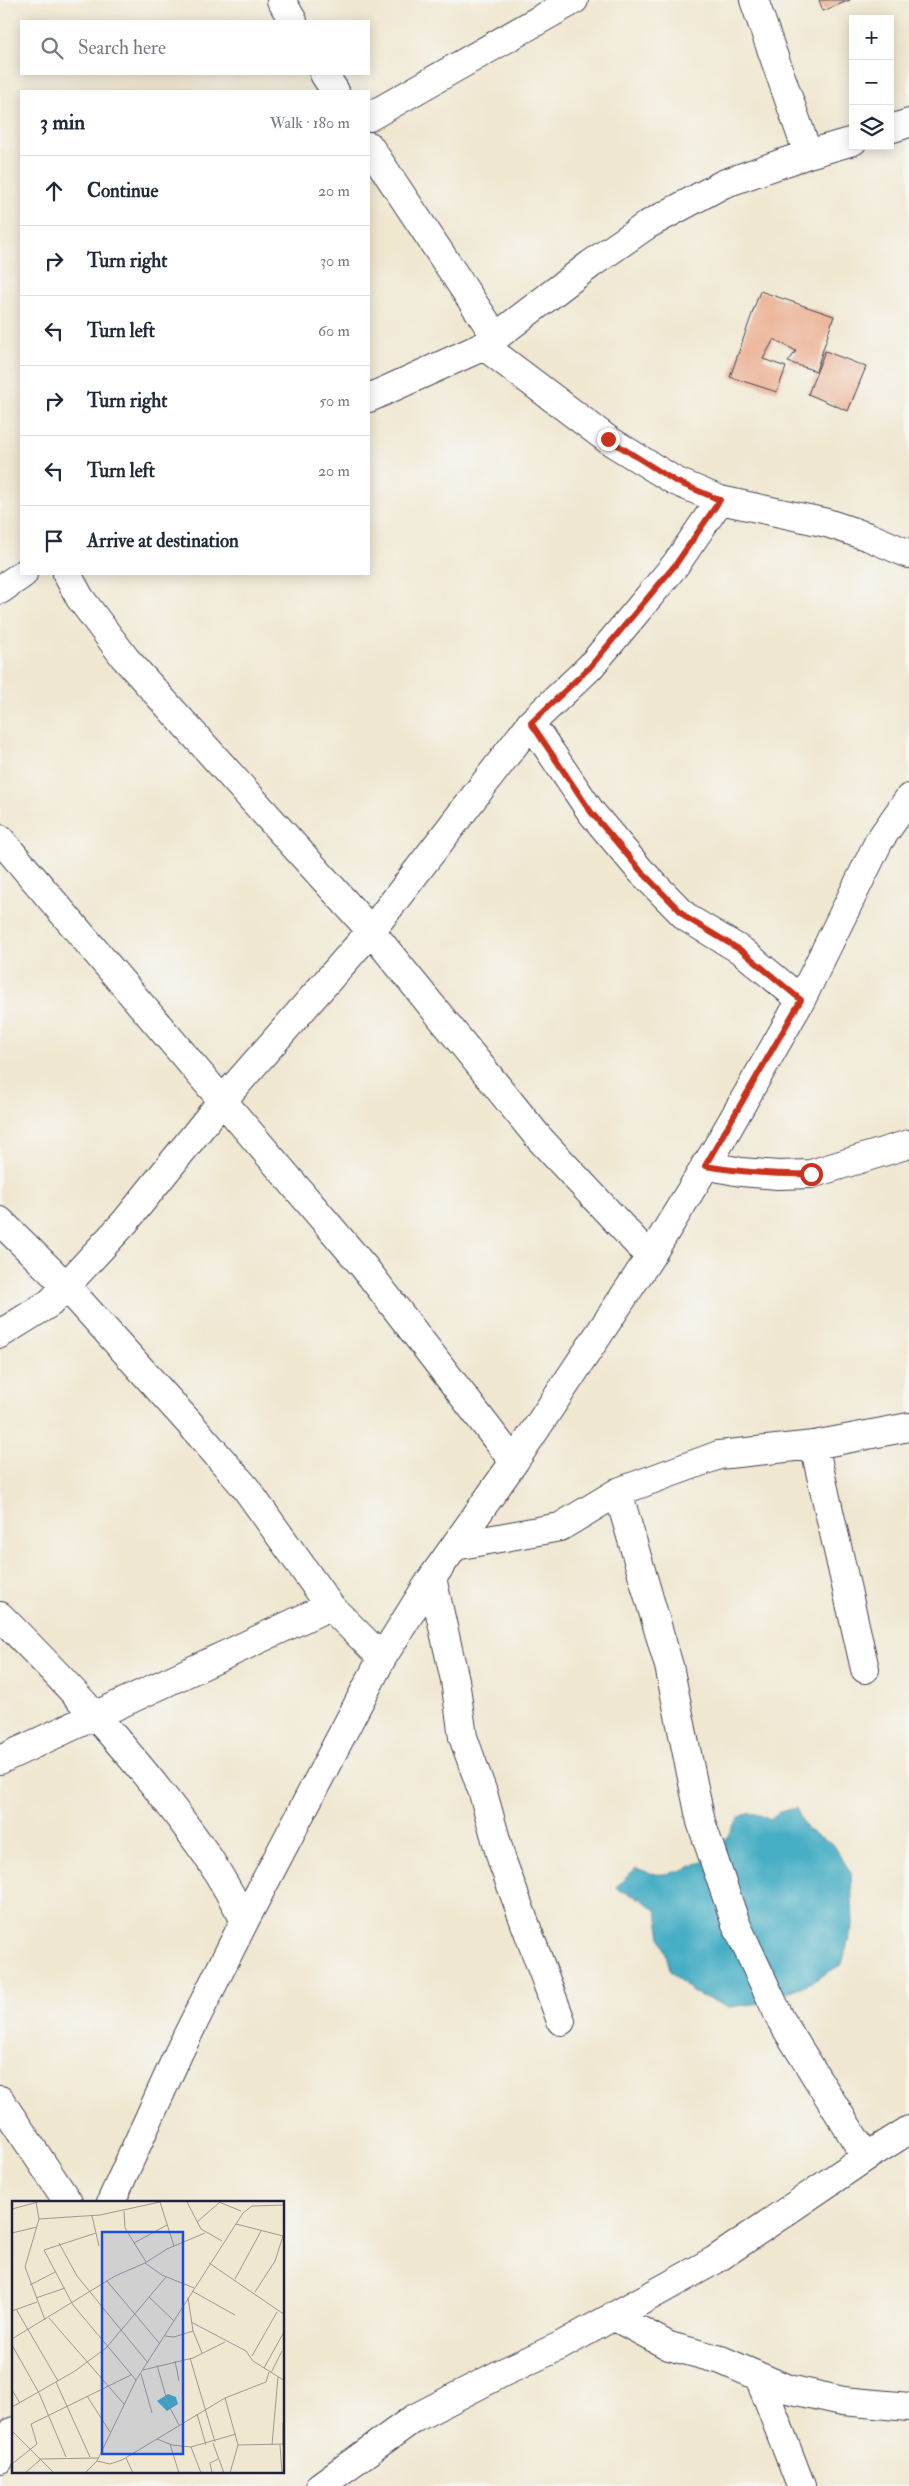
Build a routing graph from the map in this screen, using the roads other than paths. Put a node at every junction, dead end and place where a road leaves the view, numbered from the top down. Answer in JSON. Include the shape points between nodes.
{"nodes":[{"id":1,"x":281,"y":0,"type":"edge"},
{"id":2,"x":574,"y":0,"type":"edge"},
{"id":3,"x":754,"y":0,"type":"edge"},
{"id":4,"x":292,"y":20,"type":"edge"},
{"id":5,"x":325,"y":75,"type":"edge"},
{"id":6,"x":334,"y":90,"type":"edge"},
{"id":7,"x":370,"y":116,"type":"edge"},
{"id":8,"x":909,"y":122,"type":"edge"},
{"id":9,"x":894,"y":128,"type":"edge"},
{"id":10,"x":849,"y":142,"type":"edge"},
{"id":11,"x":370,"y":148,"type":"edge"},
{"id":12,"x":808,"y":154,"type":"junction"},
{"id":13,"x":490,"y":342,"type":"junction"},
{"id":14,"x":370,"y":398,"type":"edge"},
{"id":15,"x":720,"y":500,"type":"junction"},
{"id":16,"x":909,"y":554,"type":"edge"},
{"id":17,"x":22,"y":575,"type":"edge"},
{"id":18,"x":68,"y":575,"type":"edge"},
{"id":19,"x":0,"y":590,"type":"edge"},
{"id":20,"x":531,"y":723,"type":"junction"},
{"id":21,"x":909,"y":798,"type":"edge"},
{"id":22,"x":0,"y":839,"type":"edge"},
{"id":23,"x":371,"y":931,"type":"junction"},
{"id":24,"x":801,"y":1000,"type":"junction"},
{"id":25,"x":222,"y":1101,"type":"junction"},
{"id":26,"x":909,"y":1144,"type":"edge"},
{"id":27,"x":705,"y":1166,"type":"junction"},
{"id":28,"x":0,"y":1221,"type":"edge"},
{"id":29,"x":650,"y":1257,"type":"junction"},
{"id":30,"x":66,"y":1286,"type":"junction"},
{"id":31,"x":0,"y":1334,"type":"edge"},
{"id":32,"x":909,"y":1427,"type":"edge"},
{"id":33,"x":814,"y":1445,"type":"junction"},
{"id":34,"x":514,"y":1462,"type":"junction"},
{"id":35,"x":618,"y":1492,"type":"junction"},
{"id":36,"x":455,"y":1546,"type":"junction"},
{"id":37,"x":432,"y":1578,"type":"junction"},
{"id":38,"x":330,"y":1606,"type":"junction"},
{"id":39,"x":0,"y":1616,"type":"edge"},
{"id":40,"x":382,"y":1658,"type":"junction"},
{"id":41,"x":865,"y":1669,"type":"dead end"},
{"id":42,"x":95,"y":1717,"type":"junction"},
{"id":43,"x":0,"y":1760,"type":"edge"},
{"id":44,"x":245,"y":1920,"type":"junction"},
{"id":45,"x":561,"y":2021,"type":"dead end"},
{"id":46,"x":0,"y":2100,"type":"edge"},
{"id":47,"x":909,"y":2130,"type":"edge"},
{"id":48,"x":866,"y":2157,"type":"junction"},
{"id":49,"x":67,"y":2201,"type":"edge"},
{"id":50,"x":112,"y":2201,"type":"edge"},
{"id":51,"x":614,"y":2316,"type":"junction"},
{"id":52,"x":759,"y":2377,"type":"junction"},
{"id":53,"x":909,"y":2407,"type":"edge"},
{"id":54,"x":12,"y":2435,"type":"edge"},
{"id":55,"x":0,"y":2459,"type":"edge"},
{"id":56,"x":320,"y":2486,"type":"edge"},
{"id":57,"x":801,"y":2486,"type":"edge"}],
"edges":[{"from":1,"to":4,"type":"street"},
{"from":2,"to":7,"type":"street"},
{"from":3,"to":12,"type":"street"},
{"from":5,"to":6,"type":"street"},
{"from":8,"to":9,"type":"street"},
{"from":10,"to":12,"type":"street"},
{"from":11,"to":13,"type":"street"},
{"from":12,"to":13,"type":"street","via":[[723,184],[647,225]]},
{"from":13,"to":14,"type":"street"},
{"from":13,"to":15,"type":"street","via":[[608,439],[675,481]]},
{"from":15,"to":16,"type":"street","via":[[828,523]]},
{"from":15,"to":20,"type":"street","via":[[676,564],[614,639],[590,667]]},
{"from":17,"to":19,"type":"street"},
{"from":18,"to":23,"type":"street","via":[[80,598],[125,658]]},
{"from":20,"to":23,"type":"street"},
{"from":20,"to":24,"type":"street","via":[[591,812],[640,870],[687,918],[742,951]]},
{"from":21,"to":24,"type":"street","via":[[879,841]]},
{"from":22,"to":25,"type":"street"},
{"from":23,"to":25,"type":"street"},
{"from":23,"to":29,"type":"street","via":[[539,1138]]},
{"from":24,"to":27,"type":"street"},
{"from":25,"to":30,"type":"street","via":[[125,1222]]},
{"from":25,"to":34,"type":"street","via":[[364,1267]]},
{"from":26,"to":27,"type":"street","via":[[811,1174],[778,1175]]},
{"from":27,"to":29,"type":"street"},
{"from":28,"to":30,"type":"street"},
{"from":29,"to":34,"type":"street"},
{"from":30,"to":31,"type":"street","via":[[50,1302]]},
{"from":30,"to":38,"type":"street","via":[[244,1487]]},
{"from":32,"to":33,"type":"street"},
{"from":33,"to":35,"type":"street","via":[[719,1455]]},
{"from":33,"to":41,"type":"street"},
{"from":34,"to":36,"type":"street"},
{"from":35,"to":36,"type":"street","via":[[560,1527]]},
{"from":35,"to":48,"type":"street","via":[[669,1666],[701,1822],[736,1924],[781,2020]]},
{"from":36,"to":37,"type":"street"},
{"from":37,"to":40,"type":"street"},
{"from":37,"to":45,"type":"street","via":[[455,1680],[463,1737],[502,1861]]},
{"from":38,"to":40,"type":"street"},
{"from":38,"to":42,"type":"street"},
{"from":39,"to":42,"type":"street"},
{"from":40,"to":44,"type":"street"},
{"from":42,"to":43,"type":"street"},
{"from":42,"to":44,"type":"street","via":[[145,1773],[207,1856]]},
{"from":44,"to":50,"type":"street","via":[[179,2052]]},
{"from":46,"to":49,"type":"street"},
{"from":47,"to":48,"type":"street"},
{"from":48,"to":51,"type":"street","via":[[715,2260]]},
{"from":51,"to":52,"type":"street","via":[[669,2346],[721,2360]]},
{"from":51,"to":56,"type":"street","via":[[413,2418]]},
{"from":52,"to":53,"type":"street","via":[[788,2390],[844,2401]]},
{"from":52,"to":57,"type":"street"},
{"from":54,"to":55,"type":"street"}]}
